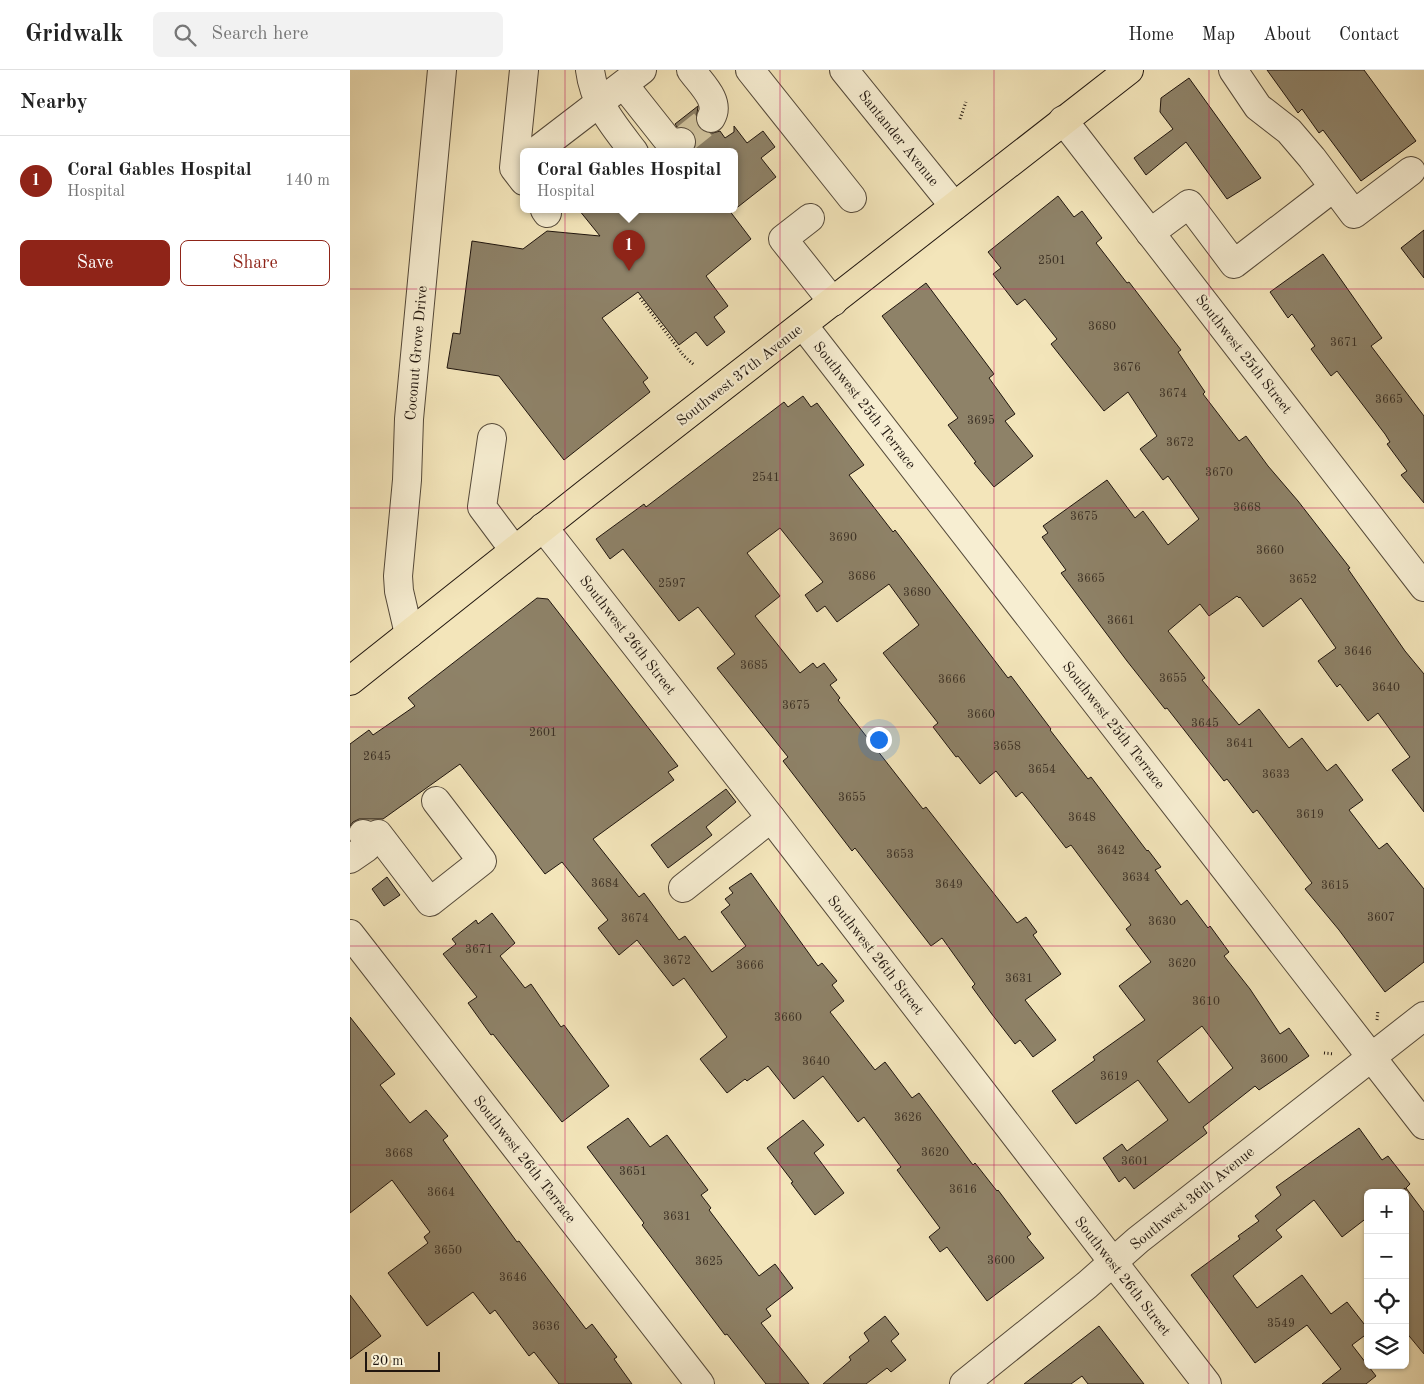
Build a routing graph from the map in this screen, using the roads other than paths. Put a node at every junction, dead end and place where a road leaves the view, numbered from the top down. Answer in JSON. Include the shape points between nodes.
{"nodes":[{"id":1,"x":442,"y":70,"type":"edge"},
{"id":2,"x":524,"y":70,"type":"edge"},
{"id":3,"x":590,"y":70,"type":"edge"},
{"id":4,"x":691,"y":70,"type":"edge"},
{"id":5,"x":750,"y":70,"type":"edge"},
{"id":6,"x":1129,"y":70,"type":"edge"},
{"id":7,"x":1233,"y":70,"type":"edge"},
{"id":8,"x":846,"y":71,"type":"edge"},
{"id":9,"x":633,"y":77,"type":"edge"},
{"id":10,"x":600,"y":103,"type":"junction"},
{"id":11,"x":711,"y":118,"type":"dead end"},
{"id":12,"x":1063,"y":120,"type":"junction"},
{"id":13,"x":681,"y":142,"type":"dead end"},
{"id":14,"x":524,"y":148,"type":"edge"},
{"id":15,"x":546,"y":148,"type":"edge"},
{"id":16,"x":631,"y":148,"type":"edge"},
{"id":17,"x":1411,"y":171,"type":"dead end"},
{"id":18,"x":1324,"y":194,"type":"dead end"},
{"id":19,"x":852,"y":198,"type":"dead end"},
{"id":20,"x":954,"y":206,"type":"junction"},
{"id":21,"x":810,"y":218,"type":"dead end"},
{"id":22,"x":1150,"y":233,"type":"junction"},
{"id":23,"x":833,"y":302,"type":"junction"},
{"id":24,"x":803,"y":325,"type":"junction"},
{"id":25,"x":492,"y":438,"type":"dead end"},
{"id":26,"x":543,"y":527,"type":"junction"},
{"id":27,"x":514,"y":550,"type":"junction"},
{"id":28,"x":1424,"y":587,"type":"edge"},
{"id":29,"x":409,"y":634,"type":"junction"},
{"id":30,"x":350,"y":681,"type":"edge"},
{"id":31,"x":436,"y":801,"type":"dead end"},
{"id":32,"x":771,"y":818,"type":"junction"},
{"id":33,"x":350,"y":859,"type":"edge"},
{"id":34,"x":683,"y":888,"type":"dead end"},
{"id":35,"x":350,"y":934,"type":"edge"},
{"id":36,"x":1424,"y":1016,"type":"edge"},
{"id":37,"x":1372,"y":1057,"type":"junction"},
{"id":38,"x":1424,"y":1125,"type":"edge"},
{"id":39,"x":1113,"y":1263,"type":"junction"},
{"id":40,"x":700,"y":1384,"type":"edge"},
{"id":41,"x":964,"y":1384,"type":"edge"},
{"id":42,"x":1207,"y":1384,"type":"edge"}],
"edges":[{"from":1,"to":29,"type":"street","name":"Coconut Grove Drive","via":[[409,419],[407,487],[398,576],[398,590]]},
{"from":2,"to":14,"type":"street"},
{"from":3,"to":10,"type":"street","via":[[593,90]]},
{"from":4,"to":11,"type":"street","via":[[712,98],[714,113]]},
{"from":5,"to":19,"type":"street"},
{"from":6,"to":12,"type":"main road","name":"Southwest 37th Avenue"},
{"from":7,"to":17,"type":"street","via":[[1258,107],[1288,131],[1354,214]]},
{"from":8,"to":20,"type":"street","name":"Santander Avenue"},
{"from":9,"to":10,"type":"street"},
{"from":9,"to":13,"type":"street","via":[[666,138],[674,144]]},
{"from":10,"to":15,"type":"street"},
{"from":10,"to":16,"type":"street"},
{"from":12,"to":20,"type":"main road","name":"Southwest 37th Avenue"},
{"from":12,"to":22,"type":"street","name":"Southwest 25th Street"},
{"from":18,"to":22,"type":"street","via":[[1234,264],[1189,204]]},
{"from":20,"to":23,"type":"main road","name":"Southwest 37th Avenue"},
{"from":21,"to":23,"type":"street","via":[[783,239]]},
{"from":22,"to":28,"type":"street","name":"Southwest 25th Street"},
{"from":23,"to":24,"type":"main road","name":"Southwest 37th Avenue"},
{"from":24,"to":26,"type":"main road","name":"Southwest 37th Avenue"},
{"from":24,"to":37,"type":"street","name":"Southwest 25th Terrace"},
{"from":25,"to":27,"type":"street","via":[[482,506]]},
{"from":26,"to":27,"type":"main road","name":"Southwest 37th Avenue"},
{"from":26,"to":32,"type":"street","name":"Southwest 26th Street"},
{"from":27,"to":29,"type":"main road","name":"Southwest 37th Avenue"},
{"from":29,"to":30,"type":"main road","name":"Southwest 37th Avenue"},
{"from":31,"to":33,"type":"street","via":[[482,861],[430,902],[378,834],[367,836],[366,848]]},
{"from":32,"to":34,"type":"street"},
{"from":32,"to":39,"type":"street","name":"Southwest 26th Street"},
{"from":35,"to":40,"type":"street","name":"Southwest 26th Terrace"},
{"from":36,"to":37,"type":"street","name":"Southwest 36th Avenue"},
{"from":37,"to":38,"type":"street","name":"Southwest 25th Terrace"},
{"from":37,"to":39,"type":"street","name":"Southwest 36th Avenue"},
{"from":39,"to":41,"type":"street","name":"Southwest 36th Avenue"},
{"from":39,"to":42,"type":"street","name":"Southwest 26th Street"}]}
